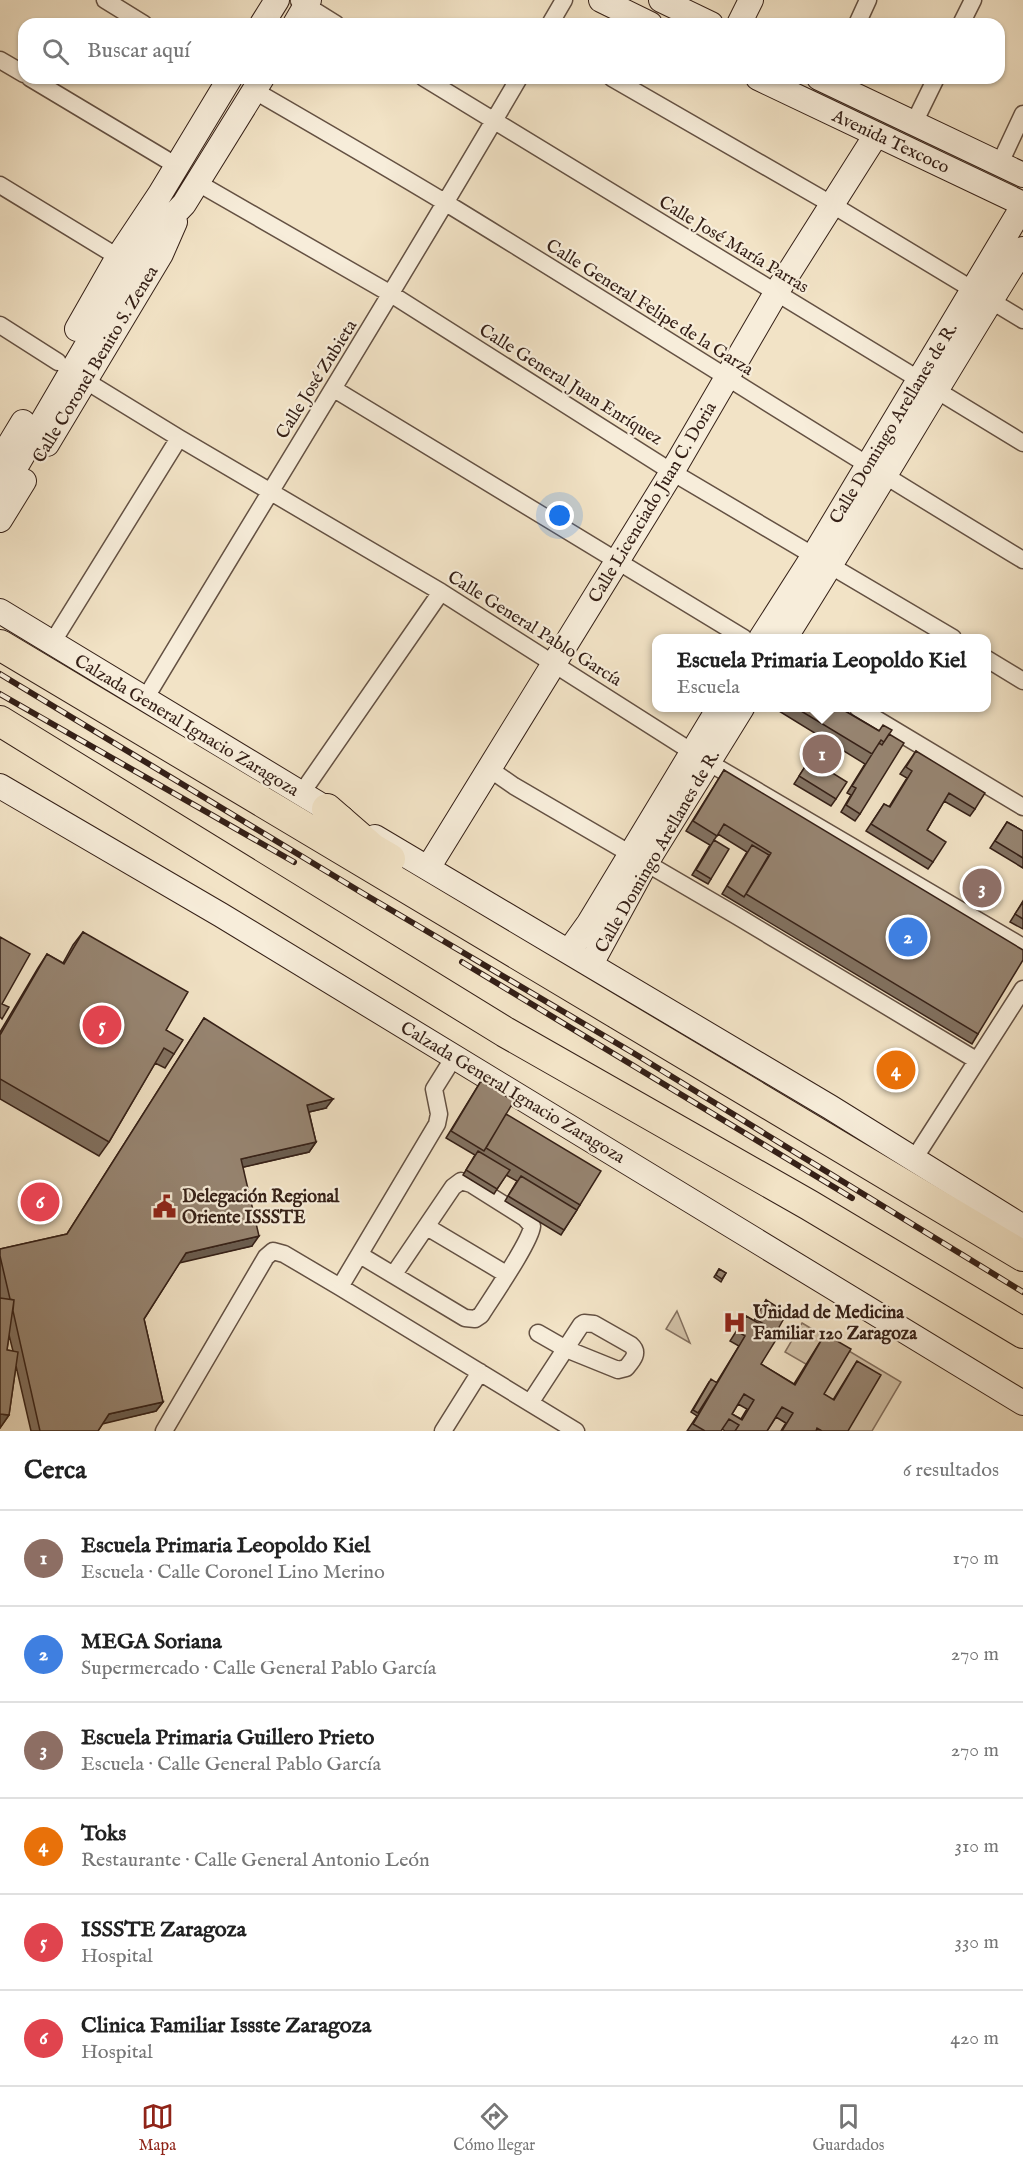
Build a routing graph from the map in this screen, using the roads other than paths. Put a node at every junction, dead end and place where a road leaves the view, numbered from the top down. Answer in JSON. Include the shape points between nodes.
{"nodes":[{"id":1,"x":105,"y":0,"type":"edge"},
{"id":2,"x":277,"y":0,"type":"edge"},
{"id":3,"x":564,"y":0,"type":"edge"},
{"id":4,"x":601,"y":0,"type":"edge"},
{"id":5,"x":662,"y":0,"type":"edge"},
{"id":6,"x":751,"y":0,"type":"edge"},
{"id":7,"x":868,"y":0,"type":"edge"},
{"id":8,"x":973,"y":0,"type":"edge"},
{"id":9,"x":302,"y":7,"type":"edge"},
{"id":10,"x":647,"y":14,"type":"edge"},
{"id":11,"x":696,"y":16,"type":"edge"},
{"id":12,"x":134,"y":18,"type":"edge"},
{"id":13,"x":266,"y":18,"type":"edge"},
{"id":14,"x":324,"y":18,"type":"edge"},
{"id":15,"x":554,"y":18,"type":"edge"},
{"id":16,"x":742,"y":18,"type":"edge"},
{"id":17,"x":860,"y":18,"type":"edge"},
{"id":18,"x":964,"y":18,"type":"edge"},
{"id":19,"x":0,"y":60,"type":"edge"},
{"id":20,"x":18,"y":70,"type":"edge"},
{"id":21,"x":40,"y":84,"type":"edge"},
{"id":22,"x":226,"y":84,"type":"edge"},
{"id":23,"x":259,"y":84,"type":"edge"},
{"id":24,"x":434,"y":84,"type":"edge"},
{"id":25,"x":516,"y":84,"type":"edge"},
{"id":26,"x":622,"y":84,"type":"edge"},
{"id":27,"x":783,"y":84,"type":"edge"},
{"id":28,"x":834,"y":84,"type":"edge"},
{"id":29,"x":933,"y":84,"type":"edge"},
{"id":30,"x":1023,"y":114,"type":"edge"},
{"id":31,"x":494,"y":121,"type":"junction"},
{"id":32,"x":914,"y":123,"type":"junction"},
{"id":33,"x":876,"y":135,"type":"junction"},
{"id":34,"x":1000,"y":163,"type":"junction"},
{"id":35,"x":177,"y":166,"type":"junction"},
{"id":36,"x":1023,"y":175,"type":"edge"},
{"id":37,"x":198,"y":183,"type":"junction"},
{"id":38,"x":0,"y":185,"type":"edge"},
{"id":39,"x":160,"y":194,"type":"junction"},
{"id":40,"x":444,"y":202,"type":"junction"},
{"id":41,"x":184,"y":204,"type":"junction"},
{"id":42,"x":831,"y":204,"type":"junction"},
{"id":43,"x":1023,"y":205,"type":"edge"},
{"id":44,"x":146,"y":244,"type":"junction"},
{"id":45,"x":1023,"y":249,"type":"edge"},
{"id":46,"x":118,"y":256,"type":"junction"},
{"id":47,"x":776,"y":292,"type":"junction"},
{"id":48,"x":391,"y":294,"type":"junction"},
{"id":49,"x":982,"y":295,"type":"junction"},
{"id":50,"x":1023,"y":320,"type":"edge"},
{"id":51,"x":0,"y":325,"type":"edge"},
{"id":52,"x":58,"y":362,"type":"junction"},
{"id":53,"x":726,"y":376,"type":"junction"},
{"id":54,"x":86,"y":381,"type":"junction"},
{"id":55,"x":928,"y":384,"type":"junction"},
{"id":56,"x":334,"y":389,"type":"junction"},
{"id":57,"x":179,"y":438,"type":"junction"},
{"id":58,"x":1023,"y":443,"type":"edge"},
{"id":59,"x":0,"y":460,"type":"edge"},
{"id":60,"x":876,"y":471,"type":"junction"},
{"id":61,"x":672,"y":472,"type":"junction"},
{"id":62,"x":269,"y":491,"type":"junction"},
{"id":63,"x":0,"y":494,"type":"edge"},
{"id":64,"x":0,"y":520,"type":"edge"},
{"id":65,"x":823,"y":560,"type":"junction"},
{"id":66,"x":1023,"y":560,"type":"edge"},
{"id":67,"x":616,"y":562,"type":"junction"},
{"id":68,"x":441,"y":592,"type":"junction"},
{"id":69,"x":0,"y":611,"type":"edge"},
{"id":70,"x":736,"y":634,"type":"edge"},
{"id":71,"x":765,"y":634,"type":"edge"},
{"id":72,"x":786,"y":634,"type":"edge"},
{"id":73,"x":945,"y":634,"type":"edge"},
{"id":74,"x":52,"y":643,"type":"junction"},
{"id":75,"x":0,"y":645,"type":"edge"},
{"id":76,"x":991,"y":661,"type":"edge"},
{"id":77,"x":556,"y":663,"type":"junction"},
{"id":78,"x":1023,"y":681,"type":"edge"},
{"id":79,"x":145,"y":699,"type":"junction"},
{"id":80,"x":718,"y":712,"type":"edge"},
{"id":81,"x":738,"y":712,"type":"edge"},
{"id":82,"x":865,"y":712,"type":"edge"},
{"id":83,"x":0,"y":721,"type":"edge"},
{"id":84,"x":0,"y":739,"type":"edge"},
{"id":85,"x":701,"y":756,"type":"junction"},
{"id":86,"x":63,"y":759,"type":"junction"},
{"id":87,"x":488,"y":768,"type":"junction"},
{"id":88,"x":0,"y":786,"type":"edge"},
{"id":89,"x":0,"y":794,"type":"edge"},
{"id":90,"x":301,"y":794,"type":"junction"},
{"id":91,"x":25,"y":800,"type":"junction"},
{"id":92,"x":1023,"y":807,"type":"edge"},
{"id":93,"x":327,"y":809,"type":"junction"},
{"id":94,"x":638,"y":859,"type":"junction"},
{"id":95,"x":428,"y":868,"type":"junction"},
{"id":96,"x":598,"y":927,"type":"junction"},
{"id":97,"x":1023,"y":947,"type":"edge"},
{"id":98,"x":569,"y":951,"type":"junction"},
{"id":99,"x":512,"y":952,"type":"junction"},
{"id":100,"x":591,"y":964,"type":"junction"},
{"id":101,"x":1023,"y":989,"type":"edge"},
{"id":102,"x":454,"y":1057,"type":"junction"},
{"id":103,"x":976,"y":1060,"type":"junction"},
{"id":104,"x":914,"y":1159,"type":"junction"},
{"id":105,"x":427,"y":1227,"type":"junction"},
{"id":106,"x":1023,"y":1227,"type":"edge"},
{"id":107,"x":360,"y":1255,"type":"junction"},
{"id":108,"x":1023,"y":1256,"type":"edge"},
{"id":109,"x":394,"y":1274,"type":"junction"},
{"id":110,"x":506,"y":1274,"type":"junction"},
{"id":111,"x":340,"y":1287,"type":"junction"},
{"id":112,"x":538,"y":1333,"type":"dead end"},
{"id":113,"x":1023,"y":1333,"type":"edge"},
{"id":114,"x":480,"y":1372,"type":"junction"},
{"id":115,"x":530,"y":1403,"type":"junction"},
{"id":116,"x":1023,"y":1403,"type":"edge"},
{"id":117,"x":164,"y":1431,"type":"edge"},
{"id":118,"x":443,"y":1431,"type":"edge"},
{"id":119,"x":576,"y":1431,"type":"edge"}],
"edges":[{"from":1,"to":12,"type":"street"},
{"from":2,"to":13,"type":"street"},
{"from":3,"to":15,"type":"street"},
{"from":4,"to":10,"type":"street"},
{"from":5,"to":11,"type":"street"},
{"from":6,"to":16,"type":"street"},
{"from":7,"to":17,"type":"street"},
{"from":8,"to":18,"type":"street"},
{"from":9,"to":14,"type":"street"},
{"from":19,"to":20,"type":"street"},
{"from":21,"to":35,"type":"street"},
{"from":22,"to":35,"type":"street","name":"Calle Coronel Benito S. Zenea"},
{"from":23,"to":37,"type":"street","name":"Calle Coronel Benito S. Zenea"},
{"from":23,"to":40,"type":"street","name":"Calle General Felipe de la Garza"},
{"from":24,"to":31,"type":"street","name":"Calle José María Parras"},
{"from":25,"to":31,"type":"street","name":"Calle José Zubieta"},
{"from":26,"to":42,"type":"street"},
{"from":27,"to":33,"type":"street","name":"Avenida Texcoco"},
{"from":28,"to":32,"type":"street","name":"Avenida Texcoco"},
{"from":29,"to":32,"type":"street"},
{"from":30,"to":34,"type":"street"},
{"from":31,"to":40,"type":"street","name":"Calle José Zubieta"},
{"from":31,"to":47,"type":"street","name":"Calle José María Parras"},
{"from":32,"to":34,"type":"street","name":"Avenida Texcoco"},
{"from":33,"to":42,"type":"street","name":"Calle Licenciado Juan C. Doria"},
{"from":33,"to":43,"type":"street","name":"Avenida Texcoco"},
{"from":34,"to":36,"type":"street","name":"Avenida Texcoco"},
{"from":35,"to":39,"type":"street","name":"Calle Coronel Benito S. Zenea"},
{"from":37,"to":41,"type":"street","name":"Calle Coronel Benito S. Zenea"},
{"from":37,"to":48,"type":"street","name":"Calle General Juan Enríquez"},
{"from":38,"to":46,"type":"street"},
{"from":39,"to":44,"type":"street","name":"Calle Coronel Benito S. Zenea"},
{"from":39,"to":46,"type":"street","name":"Calle Coronel Benito S. Zenea"},
{"from":40,"to":48,"type":"street","name":"Calle José Zubieta"},
{"from":40,"to":53,"type":"street","name":"Calle General Felipe de la Garza"},
{"from":41,"to":44,"type":"street","name":"Calle Coronel Benito S. Zenea"},
{"from":41,"to":54,"type":"street","name":"Calle Coronel Benito S. Zenea","via":[[161,254]]},
{"from":42,"to":47,"type":"street","name":"Calle Licenciado Juan C. Doria"},
{"from":42,"to":49,"type":"street"},
{"from":43,"to":49,"type":"street","name":"Calle Domingo Arellanes de R."},
{"from":44,"to":63,"type":"street","name":"Calle Coronel Benito S. Zenea"},
{"from":45,"to":49,"type":"street","name":"Calle Domingo Arellanes de R."},
{"from":46,"to":52,"type":"street","name":"Calle Coronel Benito S. Zenea"},
{"from":47,"to":53,"type":"street","name":"Calle Licenciado Juan C. Doria"},
{"from":47,"to":55,"type":"street","name":"Calle José María Parras"},
{"from":48,"to":56,"type":"street","name":"Calle José Zubieta"},
{"from":48,"to":61,"type":"street","name":"Calle General Juan Enríquez"},
{"from":49,"to":50,"type":"street"},
{"from":49,"to":55,"type":"street","name":"Calle Domingo Arellanes de R."},
{"from":51,"to":52,"type":"street"},
{"from":52,"to":59,"type":"street","name":"Calle Coronel Benito S. Zenea"},
{"from":53,"to":60,"type":"street","name":"Calle General Felipe de la Garza"},
{"from":53,"to":61,"type":"street","name":"Calle Licenciado Juan C. Doria"},
{"from":54,"to":57,"type":"street","name":"Calle General Pablo García"},
{"from":54,"to":64,"type":"street","name":"Calle Coronel Benito S. Zenea"},
{"from":55,"to":58,"type":"street","name":"Calle José María Parras"},
{"from":55,"to":60,"type":"street","name":"Calle Domingo Arellanes de R."},
{"from":56,"to":62,"type":"street","name":"Calle José Zubieta"},
{"from":56,"to":67,"type":"street"},
{"from":57,"to":62,"type":"street","name":"Calle General Pablo García"},
{"from":57,"to":74,"type":"street"},
{"from":60,"to":65,"type":"street","name":"Calle Domingo Arellanes de R."},
{"from":60,"to":66,"type":"street","name":"Calle General Felipe de la Garza"},
{"from":61,"to":65,"type":"street","name":"Calle General Juan Enríquez"},
{"from":61,"to":67,"type":"street","name":"Calle Licenciado Juan C. Doria"},
{"from":62,"to":68,"type":"street","name":"Calle General Pablo García"},
{"from":62,"to":79,"type":"street","name":"Calle José Zubieta"},
{"from":65,"to":71,"type":"street","name":"Calle Domingo Arellanes de R."},
{"from":65,"to":72,"type":"street","name":"Calle Domingo Arellanes de R."},
{"from":65,"to":73,"type":"street","name":"Calle General Juan Enríquez"},
{"from":67,"to":70,"type":"street"},
{"from":67,"to":77,"type":"street","name":"Calle Licenciado Juan C. Doria"},
{"from":68,"to":77,"type":"street","name":"Calle General Pablo García"},
{"from":68,"to":90,"type":"street"},
{"from":69,"to":74,"type":"street","name":"Calzada General Ignacio Zaragoza"},
{"from":74,"to":79,"type":"street","name":"Calzada General Ignacio Zaragoza"},
{"from":75,"to":99,"type":"highway","name":"Calzada General Ignacio Zaragoza"},
{"from":76,"to":78,"type":"street"},
{"from":77,"to":85,"type":"street","name":"Calle General Pablo García"},
{"from":77,"to":87,"type":"street","name":"Calle Licenciado Juan C. Doria"},
{"from":79,"to":90,"type":"street","name":"Calzada General Ignacio Zaragoza"},
{"from":80,"to":85,"type":"street","name":"Calle Domingo Arellanes de R."},
{"from":81,"to":85,"type":"street","name":"Calle Domingo Arellanes de R."},
{"from":82,"to":92,"type":"street"},
{"from":83,"to":86,"type":"highway"},
{"from":84,"to":86,"type":"highway"},
{"from":85,"to":94,"type":"street","name":"Calle Domingo Arellanes de R."},
{"from":85,"to":97,"type":"street","name":"Calle General Pablo García"},
{"from":86,"to":113,"type":"highway","via":[[505,1032],[809,1205]]},
{"from":87,"to":94,"type":"street"},
{"from":87,"to":95,"type":"street","name":"Calle Licenciado Juan C. Doria"},
{"from":88,"to":91,"type":"street","name":"Calzada General Ignacio Zaragoza"},
{"from":89,"to":91,"type":"street"},
{"from":90,"to":93,"type":"street","name":"Calzada General Ignacio Zaragoza"},
{"from":91,"to":102,"type":"street","name":"Calzada General Ignacio Zaragoza"},
{"from":93,"to":95,"type":"street","name":"Calzada General Ignacio Zaragoza"},
{"from":93,"to":99,"type":"highway","via":[[374,849],[426,881]]},
{"from":94,"to":96,"type":"street","name":"Calle Domingo Arellanes de R."},
{"from":94,"to":103,"type":"street"},
{"from":95,"to":98,"type":"street","name":"Calzada General Ignacio Zaragoza"},
{"from":96,"to":98,"type":"street","name":"Calle Domingo Arellanes de R."},
{"from":96,"to":100,"type":"street","name":"Calle Domingo Arellanes de R."},
{"from":98,"to":100,"type":"street","name":"Calzada General Ignacio Zaragoza"},
{"from":99,"to":108,"type":"highway","name":"Calzada General Ignacio Zaragoza"},
{"from":100,"to":104,"type":"street","name":"Calzada General Ignacio Zaragoza"},
{"from":101,"to":103,"type":"street"},
{"from":102,"to":107,"type":"street","via":[[434,1089],[437,1124]]},
{"from":102,"to":116,"type":"street","name":"Calzada General Ignacio Zaragoza"},
{"from":103,"to":104,"type":"street"},
{"from":104,"to":106,"type":"street","name":"Calzada General Ignacio Zaragoza"},
{"from":105,"to":109,"type":"street"},
{"from":105,"to":110,"type":"street"},
{"from":105,"to":110,"type":"street","via":[[453,1187],[461,1181],[471,1184],[532,1226],[530,1236]]},
{"from":107,"to":109,"type":"street"},
{"from":107,"to":111,"type":"street"},
{"from":109,"to":110,"type":"street","via":[[465,1318],[475,1319]]},
{"from":111,"to":114,"type":"street"},
{"from":111,"to":117,"type":"street","via":[[273,1251]]},
{"from":112,"to":115,"type":"street","via":[[566,1348]]},
{"from":114,"to":115,"type":"street"},
{"from":114,"to":118,"type":"street"},
{"from":115,"to":119,"type":"street"}]}
